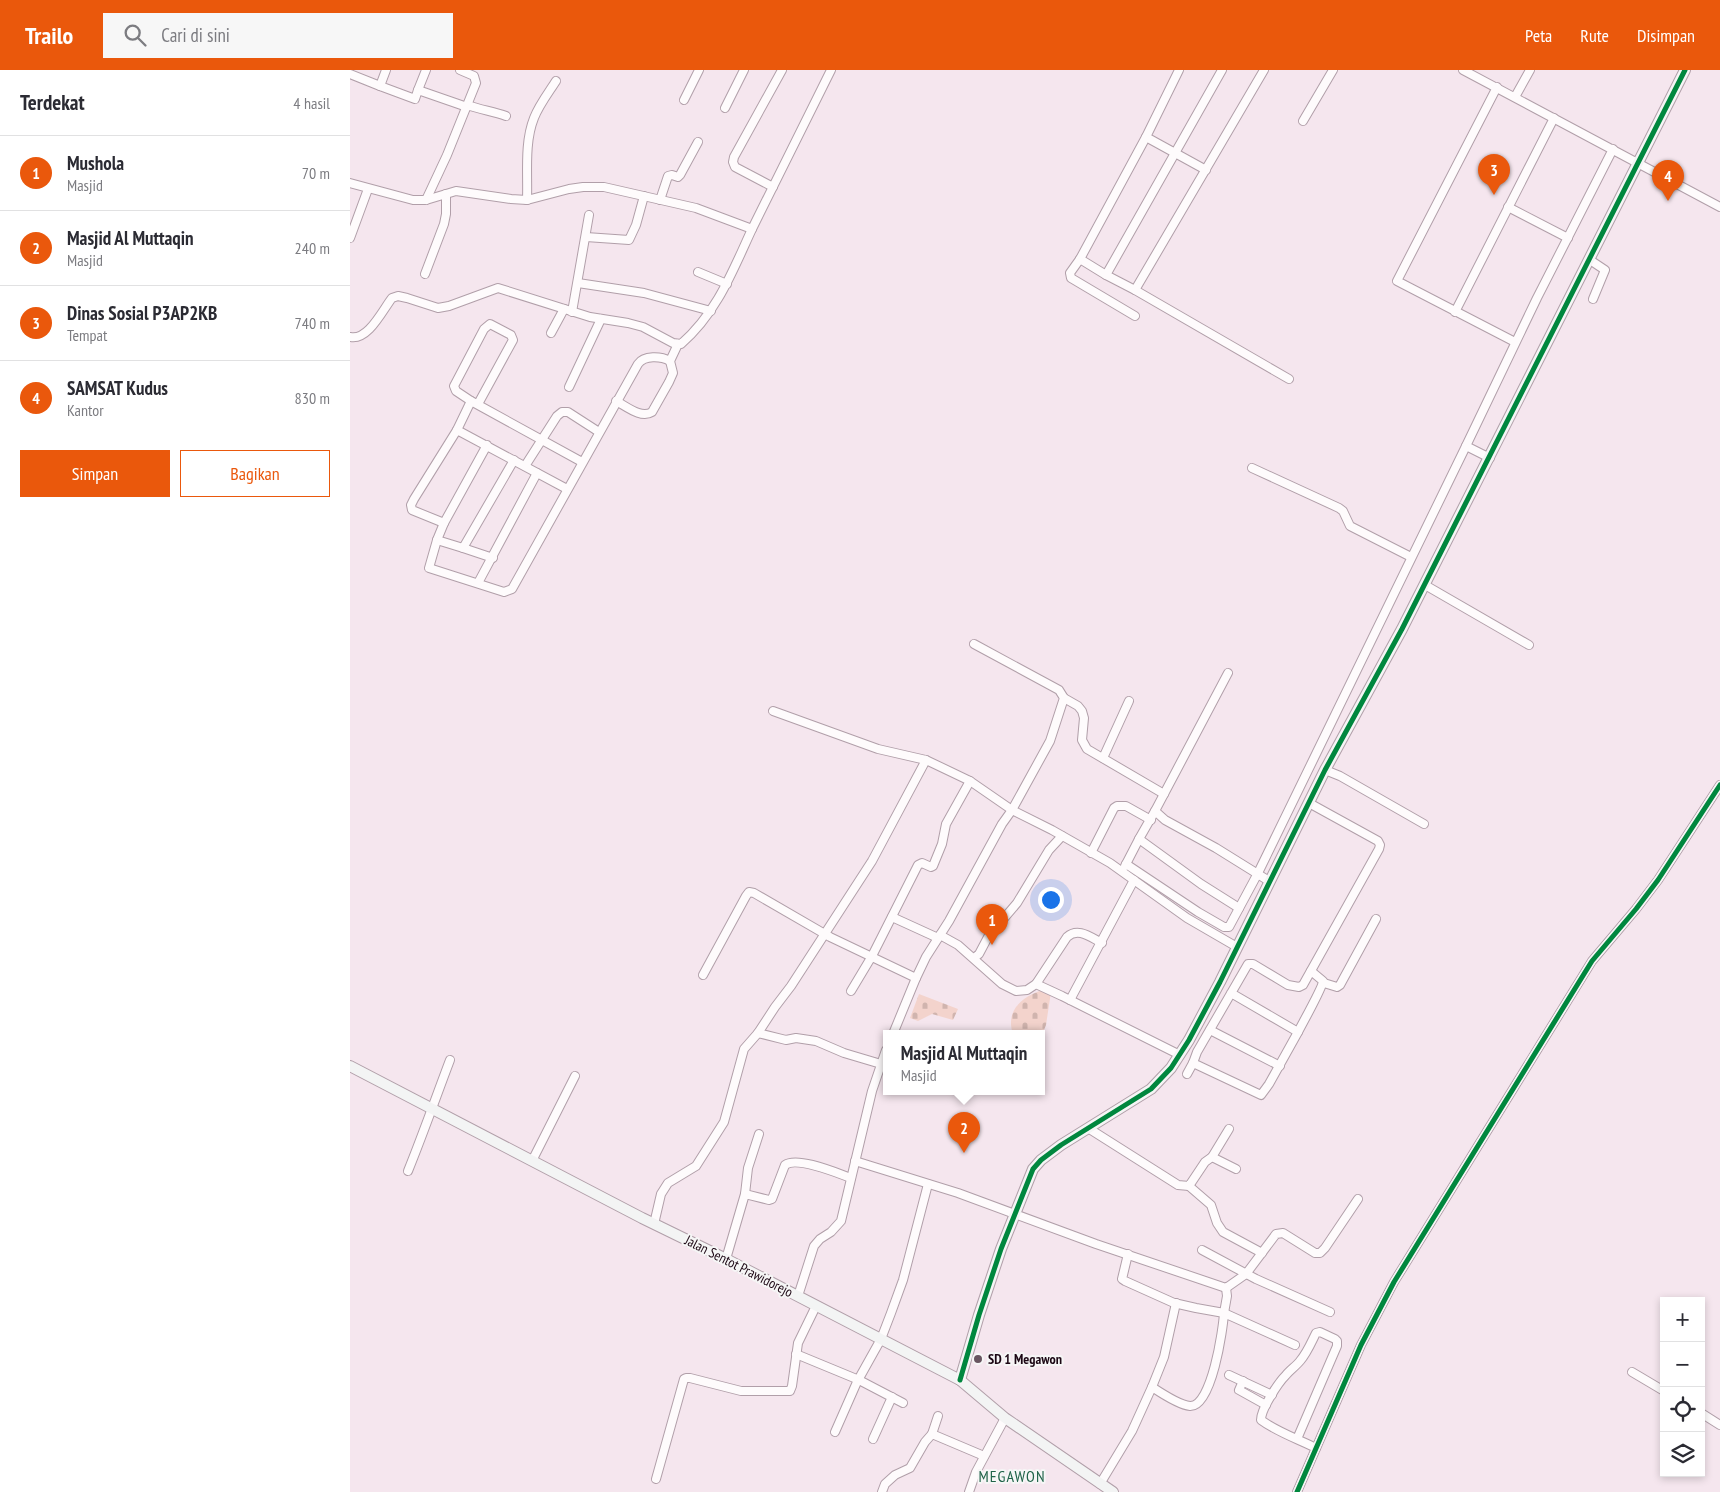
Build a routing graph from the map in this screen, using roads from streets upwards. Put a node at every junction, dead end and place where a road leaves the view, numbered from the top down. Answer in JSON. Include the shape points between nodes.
{"nodes":[{"id":1,"x":386,"y":70,"type":"edge"},
{"id":2,"x":426,"y":70,"type":"edge"},
{"id":3,"x":460,"y":70,"type":"edge"},
{"id":4,"x":479,"y":70,"type":"edge"},
{"id":5,"x":699,"y":70,"type":"edge"},
{"id":6,"x":744,"y":70,"type":"edge"},
{"id":7,"x":782,"y":70,"type":"edge"},
{"id":8,"x":832,"y":70,"type":"edge"},
{"id":9,"x":1179,"y":70,"type":"edge"},
{"id":10,"x":1222,"y":70,"type":"edge"},
{"id":11,"x":1264,"y":70,"type":"edge"},
{"id":12,"x":1333,"y":70,"type":"edge"},
{"id":13,"x":1464,"y":70,"type":"edge"},
{"id":14,"x":1530,"y":70,"type":"edge"},
{"id":15,"x":1685,"y":70,"type":"edge"},
{"id":16,"x":350,"y":74,"type":"edge"},
{"id":17,"x":476,"y":79,"type":"junction"},
{"id":18,"x":556,"y":81,"type":"dead end"},
{"id":19,"x":380,"y":86,"type":"junction"},
{"id":20,"x":1497,"y":88,"type":"junction"},
{"id":21,"x":418,"y":90,"type":"junction"},
{"id":22,"x":1515,"y":97,"type":"junction"},
{"id":23,"x":684,"y":100,"type":"dead end"},
{"id":24,"x":467,"y":106,"type":"junction"},
{"id":25,"x":725,"y":108,"type":"dead end"},
{"id":26,"x":506,"y":116,"type":"dead end"},
{"id":27,"x":1554,"y":118,"type":"junction"},
{"id":28,"x":1303,"y":121,"type":"dead end"},
{"id":29,"x":1146,"y":137,"type":"junction"},
{"id":30,"x":698,"y":142,"type":"dead end"},
{"id":31,"x":1615,"y":150,"type":"junction"},
{"id":32,"x":1176,"y":154,"type":"junction"},
{"id":33,"x":1638,"y":164,"type":"junction"},
{"id":34,"x":1206,"y":170,"type":"junction"},
{"id":35,"x":350,"y":184,"type":"edge"},
{"id":36,"x":773,"y":188,"type":"junction"},
{"id":37,"x":368,"y":189,"type":"junction"},
{"id":38,"x":446,"y":194,"type":"junction"},
{"id":39,"x":644,"y":196,"type":"junction"},
{"id":40,"x":426,"y":200,"type":"junction"},
{"id":41,"x":527,"y":200,"type":"junction"},
{"id":42,"x":660,"y":200,"type":"junction"},
{"id":43,"x":1508,"y":207,"type":"junction"},
{"id":44,"x":1720,"y":207,"type":"edge"},
{"id":45,"x":589,"y":216,"type":"dead end"},
{"id":46,"x":752,"y":228,"type":"junction"},
{"id":47,"x":586,"y":237,"type":"junction"},
{"id":48,"x":350,"y":238,"type":"edge"},
{"id":49,"x":1568,"y":238,"type":"junction"},
{"id":50,"x":1080,"y":259,"type":"junction"},
{"id":51,"x":1594,"y":262,"type":"junction"},
{"id":52,"x":698,"y":272,"type":"dead end"},
{"id":53,"x":425,"y":274,"type":"dead end"},
{"id":54,"x":1106,"y":275,"type":"junction"},
{"id":55,"x":578,"y":283,"type":"junction"},
{"id":56,"x":727,"y":284,"type":"junction"},
{"id":57,"x":1135,"y":290,"type":"junction"},
{"id":58,"x":1593,"y":298,"type":"dead end"},
{"id":59,"x":568,"y":310,"type":"junction"},
{"id":60,"x":711,"y":311,"type":"junction"},
{"id":61,"x":1454,"y":312,"type":"junction"},
{"id":62,"x":1135,"y":316,"type":"dead end"},
{"id":63,"x":600,"y":319,"type":"junction"},
{"id":64,"x":551,"y":333,"type":"dead end"},
{"id":65,"x":350,"y":337,"type":"edge"},
{"id":66,"x":1515,"y":342,"type":"junction"},
{"id":67,"x":678,"y":344,"type":"junction"},
{"id":68,"x":670,"y":361,"type":"junction"},
{"id":69,"x":1289,"y":379,"type":"dead end"},
{"id":70,"x":569,"y":387,"type":"dead end"},
{"id":71,"x":616,"y":401,"type":"junction"},
{"id":72,"x":475,"y":402,"type":"junction"},
{"id":73,"x":458,"y":430,"type":"junction"},
{"id":74,"x":599,"y":432,"type":"junction"},
{"id":75,"x":542,"y":440,"type":"junction"},
{"id":76,"x":487,"y":445,"type":"junction"},
{"id":77,"x":1477,"y":452,"type":"junction"},
{"id":78,"x":514,"y":460,"type":"junction"},
{"id":79,"x":582,"y":462,"type":"junction"},
{"id":80,"x":525,"y":466,"type":"junction"},
{"id":81,"x":1252,"y":468,"type":"dead end"},
{"id":82,"x":538,"y":473,"type":"junction"},
{"id":83,"x":567,"y":489,"type":"junction"},
{"id":84,"x":444,"y":523,"type":"junction"},
{"id":85,"x":437,"y":540,"type":"junction"},
{"id":86,"x":463,"y":548,"type":"junction"},
{"id":87,"x":1411,"y":557,"type":"junction"},
{"id":88,"x":493,"y":558,"type":"junction"},
{"id":89,"x":478,"y":583,"type":"junction"},
{"id":90,"x":1425,"y":586,"type":"junction"},
{"id":91,"x":974,"y":644,"type":"dead end"},
{"id":92,"x":1528,"y":645,"type":"dead end"},
{"id":93,"x":1228,"y":672,"type":"dead end"},
{"id":94,"x":1064,"y":698,"type":"junction"},
{"id":95,"x":1129,"y":701,"type":"dead end"},
{"id":96,"x":772,"y":711,"type":"dead end"},
{"id":97,"x":1330,"y":725,"type":"junction"},
{"id":98,"x":1345,"y":732,"type":"junction"},
{"id":99,"x":1103,"y":758,"type":"junction"},
{"id":100,"x":926,"y":760,"type":"junction"},
{"id":101,"x":1326,"y":771,"type":"junction"},
{"id":102,"x":970,"y":782,"type":"junction"},
{"id":103,"x":1720,"y":785,"type":"edge"},
{"id":104,"x":1164,"y":794,"type":"junction"},
{"id":105,"x":1312,"y":804,"type":"junction"},
{"id":106,"x":1012,"y":810,"type":"junction"},
{"id":107,"x":1155,"y":811,"type":"junction"},
{"id":108,"x":1288,"y":811,"type":"junction"},
{"id":109,"x":1302,"y":818,"type":"junction"},
{"id":110,"x":1151,"y":820,"type":"junction"},
{"id":111,"x":1424,"y":824,"type":"dead end"},
{"id":112,"x":1062,"y":836,"type":"junction"},
{"id":113,"x":1139,"y":839,"type":"junction"},
{"id":114,"x":1091,"y":853,"type":"junction"},
{"id":115,"x":1124,"y":868,"type":"junction"},
{"id":116,"x":1258,"y":873,"type":"junction"},
{"id":117,"x":1134,"y":880,"type":"junction"},
{"id":118,"x":1269,"y":881,"type":"junction"},
{"id":119,"x":1239,"y":908,"type":"junction"},
{"id":120,"x":892,"y":917,"type":"junction"},
{"id":121,"x":1376,"y":919,"type":"dead end"},
{"id":122,"x":826,"y":934,"type":"junction"},
{"id":123,"x":939,"y":937,"type":"junction"},
{"id":124,"x":1102,"y":943,"type":"junction"},
{"id":125,"x":1237,"y":947,"type":"junction"},
{"id":126,"x":872,"y":956,"type":"junction"},
{"id":127,"x":974,"y":958,"type":"junction"},
{"id":128,"x":1311,"y":971,"type":"junction"},
{"id":129,"x":1226,"y":972,"type":"junction"},
{"id":130,"x":703,"y":975,"type":"dead end"},
{"id":131,"x":916,"y":978,"type":"junction"},
{"id":132,"x":1237,"y":978,"type":"junction"},
{"id":133,"x":1036,"y":984,"type":"junction"},
{"id":134,"x":1324,"y":984,"type":"junction"},
{"id":135,"x":851,"y":991,"type":"dead end"},
{"id":136,"x":1231,"y":993,"type":"junction"},
{"id":137,"x":1070,"y":1000,"type":"junction"},
{"id":138,"x":1214,"y":1006,"type":"junction"},
{"id":139,"x":895,"y":1030,"type":"edge"},
{"id":140,"x":1210,"y":1030,"type":"junction"},
{"id":141,"x":1298,"y":1032,"type":"junction"},
{"id":142,"x":758,"y":1033,"type":"junction"},
{"id":143,"x":1180,"y":1054,"type":"junction"},
{"id":144,"x":883,"y":1057,"type":"edge"},
{"id":145,"x":450,"y":1060,"type":"dead end"},
{"id":146,"x":1193,"y":1063,"type":"junction"},
{"id":147,"x":880,"y":1064,"type":"junction"},
{"id":148,"x":350,"y":1066,"type":"edge"},
{"id":149,"x":1280,"y":1066,"type":"junction"},
{"id":150,"x":1187,"y":1074,"type":"dead end"},
{"id":151,"x":575,"y":1076,"type":"dead end"},
{"id":152,"x":431,"y":1109,"type":"junction"},
{"id":153,"x":1088,"y":1128,"type":"junction"},
{"id":154,"x":1229,"y":1129,"type":"dead end"},
{"id":155,"x":759,"y":1134,"type":"dead end"},
{"id":156,"x":1212,"y":1157,"type":"junction"},
{"id":157,"x":532,"y":1161,"type":"junction"},
{"id":158,"x":855,"y":1161,"type":"junction"},
{"id":159,"x":1236,"y":1168,"type":"dead end"},
{"id":160,"x":408,"y":1171,"type":"dead end"},
{"id":161,"x":851,"y":1178,"type":"junction"},
{"id":162,"x":928,"y":1184,"type":"junction"},
{"id":163,"x":1189,"y":1186,"type":"junction"},
{"id":164,"x":745,"y":1194,"type":"junction"},
{"id":165,"x":1358,"y":1199,"type":"dead end"},
{"id":166,"x":1014,"y":1214,"type":"junction"},
{"id":167,"x":654,"y":1224,"type":"junction"},
{"id":168,"x":1202,"y":1250,"type":"dead end"},
{"id":169,"x":1262,"y":1253,"type":"junction"},
{"id":170,"x":1128,"y":1254,"type":"junction"},
{"id":171,"x":726,"y":1259,"type":"junction"},
{"id":172,"x":1246,"y":1274,"type":"junction"},
{"id":173,"x":1226,"y":1288,"type":"junction"},
{"id":174,"x":798,"y":1296,"type":"junction"},
{"id":175,"x":1176,"y":1303,"type":"junction"},
{"id":176,"x":816,"y":1306,"type":"junction"},
{"id":177,"x":1224,"y":1312,"type":"junction"},
{"id":178,"x":1330,"y":1312,"type":"dead end"},
{"id":179,"x":882,"y":1339,"type":"junction"},
{"id":180,"x":1295,"y":1345,"type":"dead end"},
{"id":181,"x":796,"y":1354,"type":"junction"},
{"id":182,"x":1632,"y":1372,"type":"dead end"},
{"id":183,"x":1229,"y":1374,"type":"dead end"},
{"id":184,"x":859,"y":1380,"type":"junction"},
{"id":185,"x":960,"y":1380,"type":"junction"},
{"id":186,"x":1242,"y":1381,"type":"junction"},
{"id":187,"x":1152,"y":1387,"type":"junction"},
{"id":188,"x":1660,"y":1389,"type":"edge"},
{"id":189,"x":1272,"y":1395,"type":"junction"},
{"id":190,"x":892,"y":1397,"type":"junction"},
{"id":191,"x":903,"y":1403,"type":"dead end"},
{"id":192,"x":1266,"y":1404,"type":"junction"},
{"id":193,"x":938,"y":1416,"type":"dead end"},
{"id":194,"x":1705,"y":1416,"type":"edge"},
{"id":195,"x":1005,"y":1418,"type":"junction"},
{"id":196,"x":1720,"y":1425,"type":"edge"},
{"id":197,"x":835,"y":1432,"type":"dead end"},
{"id":198,"x":932,"y":1434,"type":"junction"},
{"id":199,"x":873,"y":1439,"type":"dead end"},
{"id":200,"x":1297,"y":1439,"type":"junction"},
{"id":201,"x":1316,"y":1448,"type":"junction"},
{"id":202,"x":984,"y":1456,"type":"junction"},
{"id":203,"x":656,"y":1480,"type":"dead end"},
{"id":204,"x":1100,"y":1484,"type":"junction"},
{"id":205,"x":882,"y":1492,"type":"edge"},
{"id":206,"x":969,"y":1492,"type":"edge"},
{"id":207,"x":1113,"y":1492,"type":"edge"},
{"id":208,"x":1297,"y":1492,"type":"edge"}],
"edges":[{"from":1,"to":19,"type":"street"},
{"from":2,"to":21,"type":"street"},
{"from":3,"to":17,"type":"street"},
{"from":4,"to":17,"type":"street"},
{"from":5,"to":23,"type":"street"},
{"from":6,"to":25,"type":"street"},
{"from":7,"to":36,"type":"street","via":[[733,162]]},
{"from":8,"to":36,"type":"street"},
{"from":9,"to":29,"type":"street"},
{"from":10,"to":32,"type":"street"},
{"from":11,"to":34,"type":"street"},
{"from":12,"to":28,"type":"street"},
{"from":13,"to":20,"type":"street"},
{"from":14,"to":22,"type":"street"},
{"from":15,"to":33,"type":"street"},
{"from":16,"to":19,"type":"street"},
{"from":17,"to":24,"type":"street"},
{"from":18,"to":41,"type":"street","via":[[534,117],[528,146]]},
{"from":19,"to":21,"type":"street","via":[[415,99]]},
{"from":20,"to":22,"type":"street"},
{"from":20,"to":61,"type":"street","via":[[1397,281]]},
{"from":21,"to":24,"type":"street"},
{"from":22,"to":27,"type":"street"},
{"from":24,"to":26,"type":"street"},
{"from":24,"to":40,"type":"street"},
{"from":27,"to":31,"type":"street"},
{"from":27,"to":43,"type":"street"},
{"from":29,"to":32,"type":"street"},
{"from":29,"to":50,"type":"street"},
{"from":30,"to":42,"type":"street","via":[[680,175],[668,176]]},
{"from":31,"to":33,"type":"street"},
{"from":31,"to":49,"type":"street"},
{"from":32,"to":34,"type":"street"},
{"from":32,"to":54,"type":"street"},
{"from":33,"to":44,"type":"street"},
{"from":33,"to":51,"type":"street"},
{"from":34,"to":57,"type":"street"},
{"from":35,"to":37,"type":"street"},
{"from":36,"to":46,"type":"street"},
{"from":37,"to":40,"type":"street","via":[[405,199]]},
{"from":37,"to":48,"type":"street"},
{"from":38,"to":40,"type":"street"},
{"from":38,"to":41,"type":"street","via":[[461,192]]},
{"from":38,"to":53,"type":"street","via":[[444,224]]},
{"from":39,"to":41,"type":"street","via":[[583,186]]},
{"from":39,"to":42,"type":"street"},
{"from":39,"to":47,"type":"street","via":[[629,240]]},
{"from":42,"to":46,"type":"street","via":[[696,208]]},
{"from":43,"to":49,"type":"street"},
{"from":43,"to":61,"type":"street"},
{"from":45,"to":47,"type":"street"},
{"from":46,"to":56,"type":"street"},
{"from":47,"to":55,"type":"street"},
{"from":49,"to":66,"type":"street"},
{"from":50,"to":54,"type":"street"},
{"from":50,"to":62,"type":"street","via":[[1070,273],[1071,278]]},
{"from":51,"to":58,"type":"street","via":[[1604,268],[1605,273]]},
{"from":51,"to":77,"type":"street"},
{"from":52,"to":56,"type":"street"},
{"from":54,"to":57,"type":"street"},
{"from":55,"to":59,"type":"street"},
{"from":55,"to":60,"type":"street","via":[[644,293]]},
{"from":56,"to":60,"type":"street"},
{"from":57,"to":69,"type":"street"},
{"from":59,"to":63,"type":"street"},
{"from":59,"to":64,"type":"street"},
{"from":59,"to":65,"type":"street","via":[[498,288],[438,308],[398,296],[392,298],[366,334],[357,339]]},
{"from":60,"to":67,"type":"street","via":[[688,338]]},
{"from":61,"to":66,"type":"street"},
{"from":63,"to":67,"type":"street","via":[[643,327]]},
{"from":63,"to":70,"type":"street"},
{"from":66,"to":77,"type":"street"},
{"from":67,"to":68,"type":"street"},
{"from":68,"to":71,"type":"street","via":[[666,358],[641,360]]},
{"from":68,"to":71,"type":"street","via":[[673,373],[652,412],[640,414]]},
{"from":71,"to":74,"type":"street"},
{"from":72,"to":72,"type":"street","via":[[513,340],[511,335],[490,324],[484,329],[454,386],[456,391]]},
{"from":72,"to":73,"type":"street"},
{"from":72,"to":75,"type":"street"},
{"from":73,"to":76,"type":"street"},
{"from":73,"to":84,"type":"street","via":[[411,507]]},
{"from":74,"to":75,"type":"street","via":[[568,412],[562,412],[556,416]]},
{"from":74,"to":79,"type":"street"},
{"from":75,"to":79,"type":"street"},
{"from":75,"to":80,"type":"street"},
{"from":76,"to":78,"type":"street"},
{"from":76,"to":84,"type":"street"},
{"from":77,"to":87,"type":"street"},
{"from":77,"to":90,"type":"street"},
{"from":78,"to":80,"type":"street"},
{"from":78,"to":86,"type":"street"},
{"from":79,"to":83,"type":"street"},
{"from":80,"to":82,"type":"street"},
{"from":81,"to":87,"type":"street","via":[[1339,508],[1350,526]]},
{"from":82,"to":83,"type":"street"},
{"from":82,"to":88,"type":"street"},
{"from":83,"to":89,"type":"street","via":[[512,589],[504,592]]},
{"from":84,"to":85,"type":"street"},
{"from":85,"to":86,"type":"street"},
{"from":85,"to":89,"type":"street","via":[[429,568]]},
{"from":86,"to":88,"type":"street"},
{"from":87,"to":97,"type":"street"},
{"from":88,"to":89,"type":"street"},
{"from":90,"to":92,"type":"street"},
{"from":90,"to":98,"type":"street"},
{"from":91,"to":94,"type":"street","via":[[1059,690]]},
{"from":93,"to":104,"type":"street"},
{"from":94,"to":99,"type":"street","via":[[1082,711],[1082,740],[1087,749]]},
{"from":94,"to":106,"type":"street","via":[[1050,741]]},
{"from":95,"to":99,"type":"street"},
{"from":96,"to":100,"type":"street","via":[[878,749]]},
{"from":97,"to":98,"type":"street"},
{"from":97,"to":108,"type":"street"},
{"from":98,"to":101,"type":"street"},
{"from":99,"to":104,"type":"street"},
{"from":100,"to":102,"type":"street"},
{"from":100,"to":122,"type":"street","via":[[872,862]]},
{"from":101,"to":105,"type":"street"},
{"from":101,"to":111,"type":"street"},
{"from":102,"to":106,"type":"street"},
{"from":102,"to":120,"type":"street","via":[[946,824],[933,866],[922,863],[918,866]]},
{"from":103,"to":201,"type":"street","via":[[1658,880],[1592,961],[1407,1260],[1361,1345]]},
{"from":104,"to":107,"type":"street"},
{"from":105,"to":109,"type":"street"},
{"from":105,"to":128,"type":"street","via":[[1380,845]]},
{"from":106,"to":112,"type":"street"},
{"from":106,"to":123,"type":"street"},
{"from":107,"to":110,"type":"street"},
{"from":107,"to":116,"type":"street","via":[[1165,820]]},
{"from":108,"to":109,"type":"street"},
{"from":108,"to":116,"type":"street"},
{"from":109,"to":118,"type":"street"},
{"from":110,"to":113,"type":"street"},
{"from":110,"to":114,"type":"street","via":[[1126,806],[1117,806]]},
{"from":112,"to":114,"type":"street"},
{"from":112,"to":127,"type":"street","via":[[1049,850],[1017,903]]},
{"from":113,"to":115,"type":"street"},
{"from":113,"to":119,"type":"street"},
{"from":114,"to":115,"type":"street"},
{"from":115,"to":117,"type":"street"},
{"from":115,"to":119,"type":"street","via":[[1224,927],[1229,927]]},
{"from":116,"to":118,"type":"street"},
{"from":116,"to":119,"type":"street"},
{"from":117,"to":124,"type":"street"},
{"from":117,"to":125,"type":"street","via":[[1187,918]]},
{"from":118,"to":125,"type":"street"},
{"from":120,"to":123,"type":"street"},
{"from":120,"to":126,"type":"street"},
{"from":121,"to":134,"type":"street","via":[[1340,985]]},
{"from":122,"to":126,"type":"street"},
{"from":122,"to":130,"type":"street","via":[[750,892]]},
{"from":122,"to":142,"type":"street"},
{"from":123,"to":127,"type":"street","via":[[958,945]]},
{"from":123,"to":131,"type":"street"},
{"from":124,"to":133,"type":"street","via":[[1088,935],[1073,932]]},
{"from":124,"to":137,"type":"street"},
{"from":125,"to":129,"type":"street"},
{"from":126,"to":131,"type":"street"},
{"from":126,"to":135,"type":"street"},
{"from":127,"to":133,"type":"street","via":[[1002,984],[1016,991],[1027,990]]},
{"from":128,"to":132,"type":"street","via":[[1299,987],[1288,985],[1253,964],[1248,964]]},
{"from":128,"to":134,"type":"street"},
{"from":129,"to":132,"type":"street"},
{"from":129,"to":138,"type":"street"},
{"from":131,"to":139,"type":"street"},
{"from":132,"to":136,"type":"street"},
{"from":133,"to":137,"type":"street"},
{"from":134,"to":141,"type":"street"},
{"from":136,"to":138,"type":"street"},
{"from":136,"to":141,"type":"street"},
{"from":137,"to":143,"type":"street"},
{"from":138,"to":140,"type":"street"},
{"from":138,"to":143,"type":"street"},
{"from":140,"to":146,"type":"street"},
{"from":140,"to":149,"type":"street"},
{"from":141,"to":149,"type":"street"},
{"from":142,"to":147,"type":"street","via":[[786,1040],[816,1041]]},
{"from":142,"to":167,"type":"street","via":[[744,1049],[724,1122],[696,1166],[668,1183],[661,1194]]},
{"from":143,"to":153,"type":"street","via":[[1151,1089]]},
{"from":144,"to":147,"type":"street"},
{"from":145,"to":152,"type":"street"},
{"from":146,"to":149,"type":"street","via":[[1259,1096]]},
{"from":146,"to":150,"type":"street"},
{"from":147,"to":158,"type":"street"},
{"from":148,"to":152,"type":"street","name":"Jalan Sentot Prawidorejo"},
{"from":151,"to":157,"type":"street"},
{"from":152,"to":157,"type":"street","name":"Jalan Sentot Prawidorejo"},
{"from":152,"to":160,"type":"street"},
{"from":153,"to":163,"type":"street","via":[[1178,1185]]},
{"from":153,"to":166,"type":"street","via":[[1037,1164]]},
{"from":154,"to":156,"type":"street"},
{"from":155,"to":164,"type":"street","via":[[748,1168]]},
{"from":156,"to":159,"type":"street"},
{"from":156,"to":163,"type":"street","via":[[1204,1162]]},
{"from":157,"to":167,"type":"street","name":"Jalan Sentot Prawidorejo"},
{"from":158,"to":161,"type":"street"},
{"from":158,"to":162,"type":"street"},
{"from":161,"to":164,"type":"street","via":[[789,1162],[772,1199]]},
{"from":161,"to":174,"type":"street","via":[[841,1221],[814,1246]]},
{"from":162,"to":166,"type":"street"},
{"from":162,"to":179,"type":"street","via":[[903,1280]]},
{"from":163,"to":169,"type":"street","via":[[1211,1205],[1219,1228]]},
{"from":164,"to":171,"type":"street"},
{"from":165,"to":169,"type":"street","via":[[1320,1253],[1281,1232]]},
{"from":166,"to":170,"type":"street"},
{"from":166,"to":185,"type":"street"},
{"from":167,"to":171,"type":"street","name":"Jalan Sentot Prawidorejo"},
{"from":168,"to":172,"type":"street"},
{"from":169,"to":172,"type":"street"},
{"from":170,"to":173,"type":"street"},
{"from":170,"to":175,"type":"street","via":[[1122,1279]]},
{"from":171,"to":174,"type":"street","name":"Jalan Sentot Prawidorejo"},
{"from":172,"to":173,"type":"street"},
{"from":172,"to":178,"type":"street"},
{"from":173,"to":177,"type":"street"},
{"from":174,"to":176,"type":"street","name":"Jalan Sentot Prawidorejo"},
{"from":175,"to":177,"type":"street"},
{"from":175,"to":187,"type":"street","via":[[1164,1357]]},
{"from":176,"to":179,"type":"street","name":"Jalan Sentot Prawidorejo"},
{"from":176,"to":181,"type":"street"},
{"from":177,"to":180,"type":"street"},
{"from":177,"to":187,"type":"street","via":[[1213,1372],[1206,1391],[1195,1405],[1189,1406]]},
{"from":179,"to":184,"type":"street"},
{"from":179,"to":185,"type":"street","name":"Jalan Sentot Prawidorejo"},
{"from":181,"to":184,"type":"street"},
{"from":181,"to":203,"type":"street","via":[[790,1391],[741,1391],[686,1378],[681,1386]]},
{"from":182,"to":188,"type":"street"},
{"from":183,"to":186,"type":"street"},
{"from":184,"to":190,"type":"street"},
{"from":184,"to":197,"type":"street"},
{"from":185,"to":195,"type":"street","name":"Jalan Sentot Prawidorejo"},
{"from":186,"to":189,"type":"street"},
{"from":186,"to":192,"type":"street","via":[[1239,1390]]},
{"from":187,"to":204,"type":"street","via":[[1132,1431]]},
{"from":189,"to":192,"type":"street"},
{"from":189,"to":200,"type":"street","via":[[1284,1376],[1300,1361],[1316,1333],[1336,1341],[1337,1346]]},
{"from":190,"to":191,"type":"street"},
{"from":190,"to":199,"type":"street"},
{"from":192,"to":200,"type":"street","via":[[1261,1420]]},
{"from":193,"to":198,"type":"street"},
{"from":194,"to":196,"type":"street"},
{"from":195,"to":202,"type":"street"},
{"from":195,"to":204,"type":"street","name":"Jalan Sentot Prawidorejo"},
{"from":198,"to":202,"type":"street"},
{"from":198,"to":205,"type":"street","via":[[910,1468],[895,1475]]},
{"from":200,"to":201,"type":"street"},
{"from":201,"to":208,"type":"street"},
{"from":202,"to":206,"type":"street"},
{"from":204,"to":207,"type":"street","name":"Jalan Sentot Prawidorejo"}]}
